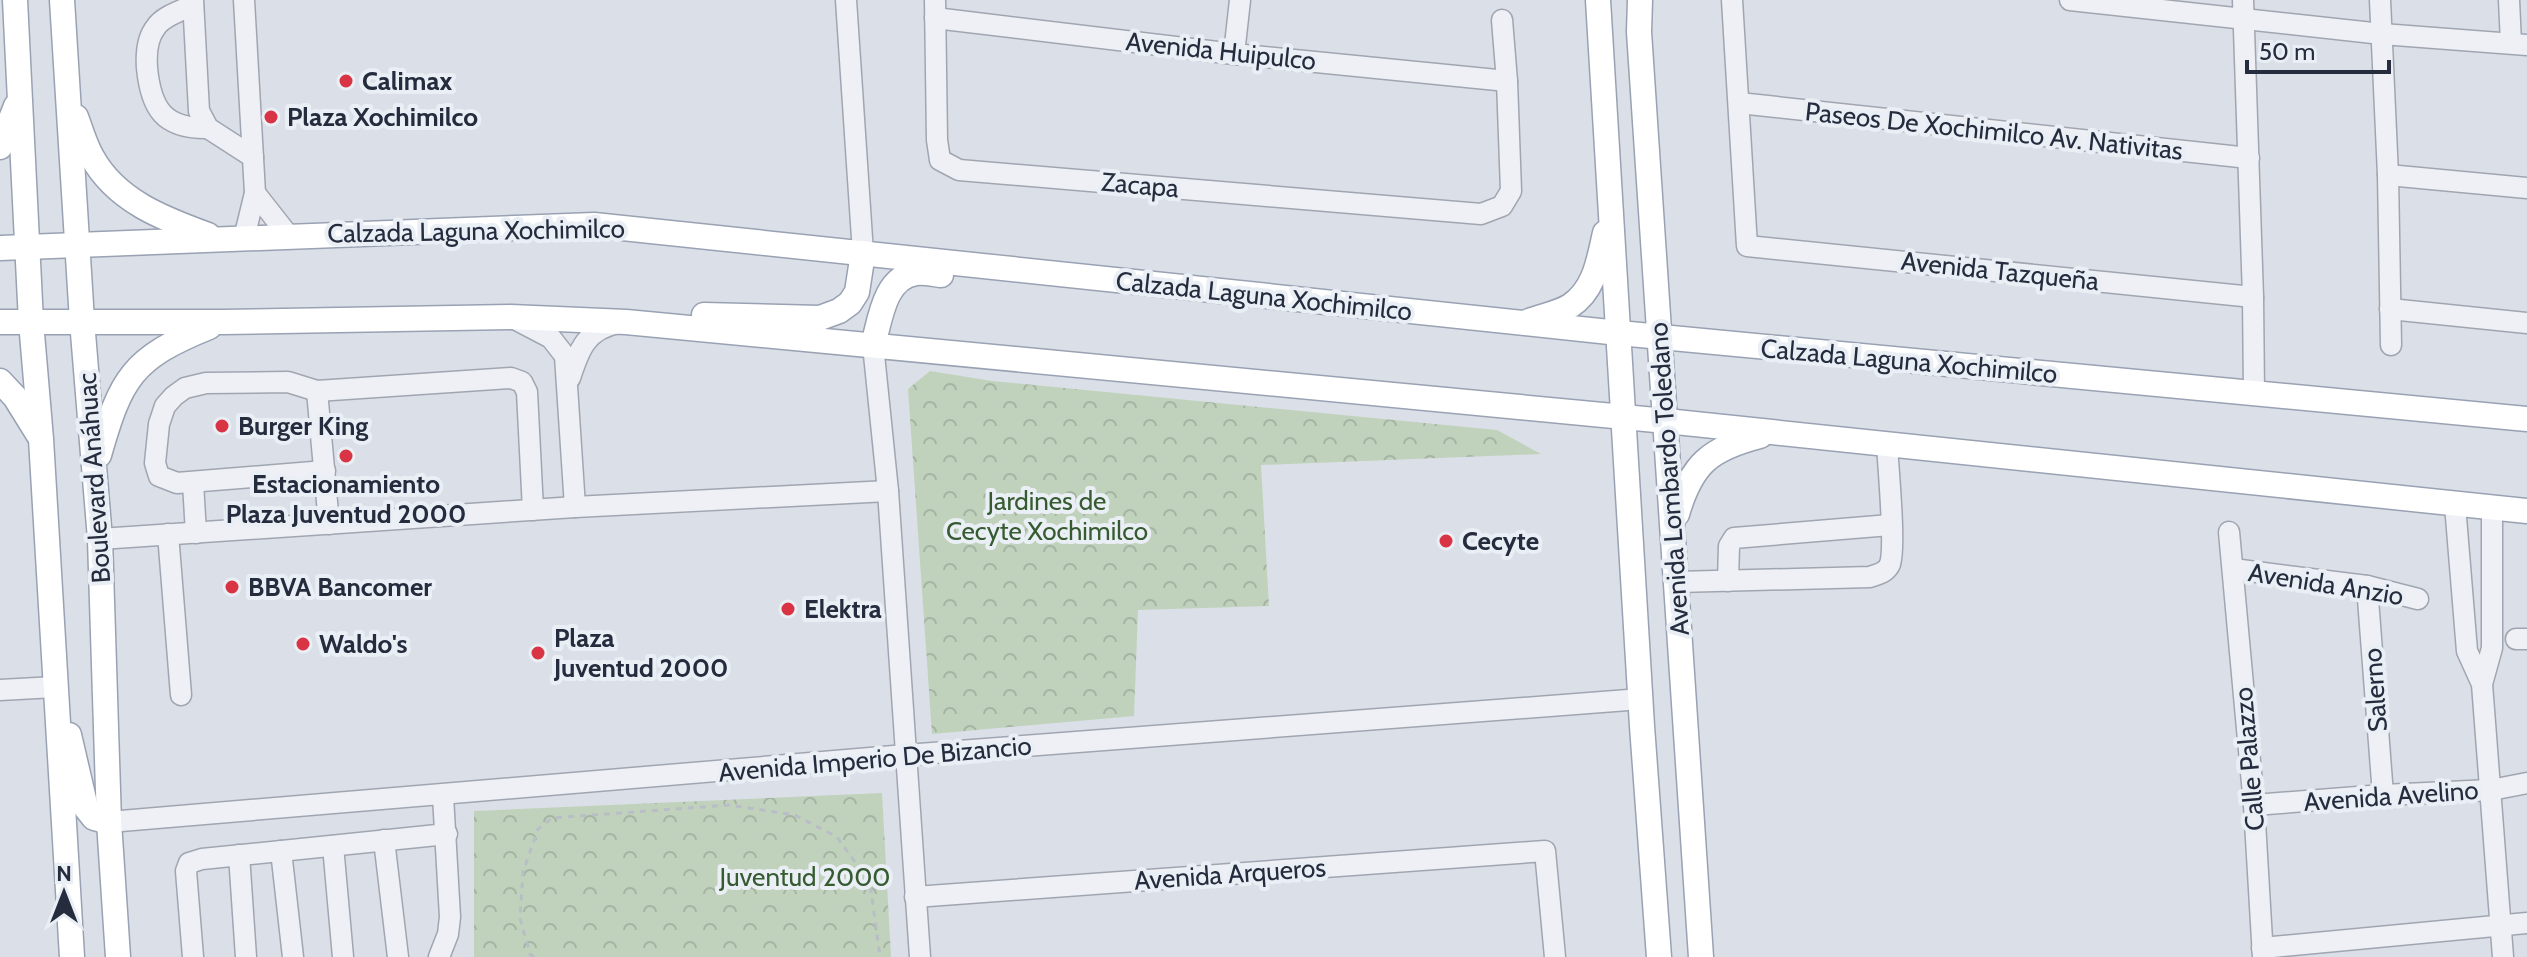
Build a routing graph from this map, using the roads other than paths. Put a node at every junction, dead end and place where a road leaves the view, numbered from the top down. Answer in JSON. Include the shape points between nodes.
{"nodes":[{"id":1,"x":15,"y":0,"type":"edge"},
{"id":2,"x":62,"y":0,"type":"edge"},
{"id":3,"x":244,"y":0,"type":"edge"},
{"id":4,"x":846,"y":0,"type":"edge"},
{"id":5,"x":1240,"y":0,"type":"edge"},
{"id":6,"x":1598,"y":0,"type":"edge"},
{"id":7,"x":1640,"y":0,"type":"edge"},
{"id":8,"x":1732,"y":0,"type":"edge"},
{"id":9,"x":2070,"y":0,"type":"edge"},
{"id":10,"x":2380,"y":0,"type":"edge"},
{"id":11,"x":2509,"y":0,"type":"edge"},
{"id":12,"x":193,"y":3,"type":"edge"},
{"id":13,"x":935,"y":9,"type":"edge"},
{"id":14,"x":2243,"y":10,"type":"edge"},
{"id":15,"x":1502,"y":20,"type":"dead end"},
{"id":16,"x":2382,"y":34,"type":"junction"},
{"id":17,"x":2519,"y":44,"type":"edge"},
{"id":18,"x":1234,"y":54,"type":"junction"},
{"id":19,"x":1507,"y":81,"type":"junction"},
{"id":20,"x":20,"y":92,"type":"junction"},
{"id":21,"x":67,"y":95,"type":"junction"},
{"id":22,"x":1739,"y":103,"type":"junction"},
{"id":23,"x":208,"y":128,"type":"junction"},
{"id":24,"x":0,"y":147,"type":"edge"},
{"id":25,"x":253,"y":157,"type":"junction"},
{"id":26,"x":2249,"y":158,"type":"junction"},
{"id":27,"x":2388,"y":175,"type":"junction"},
{"id":28,"x":2527,"y":188,"type":"edge"},
{"id":29,"x":255,"y":193,"type":"junction"},
{"id":30,"x":1611,"y":207,"type":"junction"},
{"id":31,"x":288,"y":235,"type":"junction"},
{"id":32,"x":244,"y":238,"type":"junction"},
{"id":33,"x":218,"y":239,"type":"junction"},
{"id":34,"x":77,"y":246,"type":"junction"},
{"id":35,"x":29,"y":247,"type":"junction"},
{"id":36,"x":0,"y":248,"type":"edge"},
{"id":37,"x":863,"y":253,"type":"junction"},
{"id":38,"x":1182,"y":288,"type":"junction"},
{"id":39,"x":2253,"y":297,"type":"junction"},
{"id":40,"x":2390,"y":309,"type":"junction"},
{"id":41,"x":511,"y":317,"type":"junction"},
{"id":42,"x":570,"y":318,"type":"junction"},
{"id":43,"x":82,"y":321,"type":"junction"},
{"id":44,"x":0,"y":322,"type":"edge"},
{"id":45,"x":31,"y":322,"type":"junction"},
{"id":46,"x":223,"y":322,"type":"junction"},
{"id":47,"x":626,"y":322,"type":"junction"},
{"id":48,"x":2527,"y":323,"type":"edge"},
{"id":49,"x":1523,"y":324,"type":"junction"},
{"id":50,"x":1619,"y":333,"type":"junction"},
{"id":51,"x":1659,"y":337,"type":"junction"},
{"id":52,"x":873,"y":345,"type":"junction"},
{"id":53,"x":2391,"y":345,"type":"dead end"},
{"id":54,"x":0,"y":381,"type":"edge"},
{"id":55,"x":568,"y":382,"type":"junction"},
{"id":56,"x":317,"y":391,"type":"junction"},
{"id":57,"x":2254,"y":393,"type":"junction"},
{"id":58,"x":1623,"y":417,"type":"junction"},
{"id":59,"x":2527,"y":419,"type":"edge"},
{"id":60,"x":1666,"y":421,"type":"junction"},
{"id":61,"x":1775,"y":433,"type":"junction"},
{"id":62,"x":41,"y":439,"type":"junction"},
{"id":63,"x":1887,"y":444,"type":"junction"},
{"id":64,"x":95,"y":469,"type":"junction"},
{"id":65,"x":325,"y":471,"type":"junction"},
{"id":66,"x":193,"y":483,"type":"junction"},
{"id":67,"x":888,"y":491,"type":"junction"},
{"id":68,"x":2455,"y":505,"type":"junction"},
{"id":69,"x":575,"y":507,"type":"junction"},
{"id":70,"x":2492,"y":507,"type":"junction"},
{"id":71,"x":533,"y":510,"type":"junction"},
{"id":72,"x":2527,"y":511,"type":"edge"},
{"id":73,"x":329,"y":524,"type":"junction"},
{"id":74,"x":1890,"y":525,"type":"junction"},
{"id":75,"x":1673,"y":528,"type":"junction"},
{"id":76,"x":2229,"y":532,"type":"dead end"},
{"id":77,"x":196,"y":533,"type":"junction"},
{"id":78,"x":168,"y":534,"type":"junction"},
{"id":79,"x":100,"y":539,"type":"junction"},
{"id":80,"x":2233,"y":569,"type":"junction"},
{"id":81,"x":1728,"y":581,"type":"junction"},
{"id":82,"x":1677,"y":582,"type":"junction"},
{"id":83,"x":2367,"y":586,"type":"junction"},
{"id":84,"x":2418,"y":599,"type":"dead end"},
{"id":85,"x":2482,"y":684,"type":"junction"},
{"id":86,"x":55,"y":687,"type":"junction"},
{"id":87,"x":0,"y":690,"type":"edge"},
{"id":88,"x":181,"y":695,"type":"dead end"},
{"id":89,"x":1641,"y":699,"type":"junction"},
{"id":90,"x":906,"y":755,"type":"junction"},
{"id":91,"x":2527,"y":783,"type":"edge"},
{"id":92,"x":2491,"y":790,"type":"junction"},
{"id":93,"x":2383,"y":795,"type":"junction"},
{"id":94,"x":443,"y":796,"type":"junction"},
{"id":95,"x":2254,"y":805,"type":"junction"},
{"id":96,"x":109,"y":822,"type":"junction"},
{"id":97,"x":447,"y":834,"type":"junction"},
{"id":98,"x":384,"y":840,"type":"junction"},
{"id":99,"x":333,"y":846,"type":"junction"},
{"id":100,"x":281,"y":851,"type":"junction"},
{"id":101,"x":239,"y":855,"type":"junction"},
{"id":102,"x":915,"y":897,"type":"junction"},
{"id":103,"x":2527,"y":923,"type":"edge"},
{"id":104,"x":2500,"y":924,"type":"junction"},
{"id":105,"x":2263,"y":953,"type":"edge"},
{"id":106,"x":72,"y":957,"type":"edge"},
{"id":107,"x":118,"y":957,"type":"edge"},
{"id":108,"x":193,"y":957,"type":"edge"},
{"id":109,"x":246,"y":957,"type":"edge"},
{"id":110,"x":293,"y":957,"type":"edge"},
{"id":111,"x":343,"y":957,"type":"edge"},
{"id":112,"x":398,"y":957,"type":"edge"},
{"id":113,"x":439,"y":957,"type":"edge"},
{"id":114,"x":920,"y":957,"type":"edge"},
{"id":115,"x":1555,"y":957,"type":"edge"},
{"id":116,"x":1659,"y":957,"type":"edge"},
{"id":117,"x":1701,"y":957,"type":"edge"},
{"id":118,"x":2503,"y":957,"type":"edge"}],
"edges":[{"from":1,"to":20,"type":"main road","name":"Boulevard Anáhuac"},
{"from":2,"to":21,"type":"main road","name":"Boulevard Anáhuac"},
{"from":3,"to":25,"type":"street"},
{"from":4,"to":37,"type":"street"},
{"from":5,"to":18,"type":"street"},
{"from":6,"to":30,"type":"main road","name":"Avenida Lombardo Toledano"},
{"from":7,"to":51,"type":"main road","name":"Avenida Lombardo Toledano"},
{"from":8,"to":22,"type":"street"},
{"from":9,"to":14,"type":"street"},
{"from":10,"to":16,"type":"street"},
{"from":11,"to":17,"type":"street"},
{"from":12,"to":23,"type":"street","via":[[199,111]]},
{"from":12,"to":23,"type":"street","via":[[158,23],[150,36],[149,92],[154,106],[178,125]]},
{"from":13,"to":18,"type":"street","name":"Avenida Huipulco"},
{"from":13,"to":19,"type":"street","name":"Zacapa","via":[[937,140],[940,160],[959,170],[1481,214],[1502,206],[1511,191]]},
{"from":14,"to":16,"type":"street"},
{"from":14,"to":26,"type":"street"},
{"from":15,"to":19,"type":"street"},
{"from":16,"to":17,"type":"street"},
{"from":16,"to":27,"type":"street"},
{"from":18,"to":19,"type":"street","name":"Avenida Huipulco"},
{"from":20,"to":24,"type":"main road"},
{"from":20,"to":35,"type":"main road","name":"Boulevard Anáhuac"},
{"from":21,"to":33,"type":"main road","via":[[92,158],[118,191],[159,217]]},
{"from":21,"to":34,"type":"main road","name":"Boulevard Anáhuac"},
{"from":22,"to":26,"type":"street","name":"Paseos De Xochimilco Av. Nativitas"},
{"from":22,"to":39,"type":"street","name":"Avenida Tazqueña","via":[[1747,246]]},
{"from":23,"to":25,"type":"street"},
{"from":25,"to":29,"type":"street"},
{"from":26,"to":39,"type":"street"},
{"from":27,"to":28,"type":"street"},
{"from":27,"to":40,"type":"street"},
{"from":29,"to":31,"type":"street"},
{"from":29,"to":32,"type":"street"},
{"from":30,"to":49,"type":"main road","via":[[1596,272],[1586,291],[1570,306]]},
{"from":30,"to":50,"type":"main road","name":"Avenida Lombardo Toledano"},
{"from":31,"to":32,"type":"main road","name":"Calzada Laguna Xochimilco"},
{"from":31,"to":37,"type":"main road","name":"Calzada Laguna Xochimilco","via":[[594,225]]},
{"from":32,"to":33,"type":"main road","name":"Calzada Laguna Xochimilco"},
{"from":33,"to":34,"type":"main road","name":"Calzada Laguna Xochimilco"},
{"from":34,"to":35,"type":"main road","name":"Calzada Laguna Xochimilco"},
{"from":34,"to":43,"type":"main road","name":"Boulevard Anáhuac"},
{"from":35,"to":36,"type":"main road","name":"Calzada Laguna Xochimilco"},
{"from":35,"to":45,"type":"main road","name":"Boulevard Anáhuac"},
{"from":37,"to":38,"type":"main road","name":"Calzada Laguna Xochimilco"},
{"from":37,"to":42,"type":"main road","via":[[857,292],[850,303],[820,318],[612,312]]},
{"from":38,"to":49,"type":"main road","name":"Calzada Laguna Xochimilco"},
{"from":38,"to":52,"type":"main road","via":[[1127,293],[917,272],[895,283],[886,297]]},
{"from":39,"to":57,"type":"street"},
{"from":40,"to":48,"type":"street"},
{"from":40,"to":53,"type":"street"},
{"from":41,"to":42,"type":"main road"},
{"from":41,"to":46,"type":"main road"},
{"from":41,"to":55,"type":"street","via":[[556,342],[565,356]]},
{"from":42,"to":47,"type":"main road"},
{"from":43,"to":45,"type":"main road"},
{"from":43,"to":46,"type":"main road"},
{"from":43,"to":64,"type":"main road","name":"Boulevard Anáhuac"},
{"from":44,"to":45,"type":"main road"},
{"from":45,"to":62,"type":"main road","name":"Boulevard Anáhuac"},
{"from":46,"to":64,"type":"main road","via":[[170,343],[133,372],[113,404]]},
{"from":47,"to":52,"type":"main road"},
{"from":47,"to":55,"type":"street","via":[[604,327],[579,348]]},
{"from":49,"to":50,"type":"main road","name":"Calzada Laguna Xochimilco"},
{"from":50,"to":51,"type":"main road","name":"Calzada Laguna Xochimilco"},
{"from":50,"to":58,"type":"main road","name":"Avenida Lombardo Toledano"},
{"from":51,"to":57,"type":"main road","name":"Calzada Laguna Xochimilco"},
{"from":51,"to":60,"type":"main road","name":"Avenida Lombardo Toledano"},
{"from":52,"to":58,"type":"main road"},
{"from":52,"to":67,"type":"street"},
{"from":54,"to":62,"type":"main road"},
{"from":55,"to":69,"type":"street"},
{"from":56,"to":65,"type":"street"},
{"from":56,"to":66,"type":"street","via":[[288,382],[206,383],[174,396],[159,424],[155,463],[166,481]]},
{"from":56,"to":71,"type":"street","via":[[511,378],[522,382],[527,392]]},
{"from":57,"to":59,"type":"main road","name":"Calzada Laguna Xochimilco"},
{"from":58,"to":60,"type":"main road"},
{"from":58,"to":89,"type":"main road","name":"Avenida Lombardo Toledano"},
{"from":60,"to":61,"type":"main road"},
{"from":60,"to":75,"type":"main road","name":"Avenida Lombardo Toledano"},
{"from":61,"to":63,"type":"main road"},
{"from":61,"to":75,"type":"main road","via":[[1723,447],[1695,469]]},
{"from":62,"to":86,"type":"main road","name":"Boulevard Anáhuac"},
{"from":63,"to":68,"type":"main road"},
{"from":63,"to":74,"type":"street"},
{"from":64,"to":79,"type":"main road","name":"Boulevard Anáhuac"},
{"from":65,"to":66,"type":"street"},
{"from":65,"to":73,"type":"street"},
{"from":66,"to":77,"type":"street"},
{"from":67,"to":69,"type":"street"},
{"from":67,"to":90,"type":"street"},
{"from":68,"to":70,"type":"main road"},
{"from":68,"to":85,"type":"street","via":[[2467,651]]},
{"from":69,"to":71,"type":"street"},
{"from":70,"to":72,"type":"main road"},
{"from":70,"to":85,"type":"street","via":[[2492,648]]},
{"from":71,"to":73,"type":"street"},
{"from":73,"to":77,"type":"street"},
{"from":74,"to":81,"type":"street","via":[[1734,538]]},
{"from":74,"to":81,"type":"street","via":[[1890,563],[1885,572],[1870,577]]},
{"from":75,"to":82,"type":"main road","name":"Avenida Lombardo Toledano"},
{"from":76,"to":80,"type":"street","name":"Calle Palazzo"},
{"from":77,"to":78,"type":"street"},
{"from":78,"to":79,"type":"street"},
{"from":78,"to":88,"type":"street"},
{"from":79,"to":96,"type":"main road","name":"Boulevard Anáhuac"},
{"from":80,"to":83,"type":"street","name":"Avenida Anzio"},
{"from":80,"to":95,"type":"street","name":"Calle Palazzo"},
{"from":81,"to":82,"type":"street"},
{"from":82,"to":117,"type":"main road","name":"Avenida Lombardo Toledano"},
{"from":83,"to":84,"type":"street","name":"Avenida Anzio"},
{"from":83,"to":93,"type":"street","name":"Salerno"},
{"from":85,"to":92,"type":"street"},
{"from":86,"to":87,"type":"street"},
{"from":86,"to":96,"type":"main road","via":[[86,808],[94,818]]},
{"from":86,"to":106,"type":"main road","name":"Boulevard Anáhuac"},
{"from":89,"to":90,"type":"street","name":"Avenida Imperio De Bizancio"},
{"from":89,"to":116,"type":"main road","name":"Avenida Lombardo Toledano"},
{"from":90,"to":94,"type":"street","name":"Avenida Imperio De Bizancio"},
{"from":90,"to":102,"type":"street"},
{"from":91,"to":92,"type":"street","name":"Avenida Avelino"},
{"from":92,"to":93,"type":"street","name":"Avenida Avelino"},
{"from":92,"to":104,"type":"street"},
{"from":93,"to":95,"type":"street","name":"Avenida Avelino"},
{"from":94,"to":96,"type":"street","name":"Avenida Imperio De Bizancio"},
{"from":94,"to":97,"type":"street"},
{"from":95,"to":105,"type":"street","name":"Calle Palazzo"},
{"from":96,"to":107,"type":"main road","name":"Boulevard Anáhuac"},
{"from":97,"to":98,"type":"street"},
{"from":97,"to":113,"type":"street","via":[[450,917]]},
{"from":98,"to":99,"type":"street"},
{"from":98,"to":112,"type":"street"},
{"from":99,"to":100,"type":"street"},
{"from":99,"to":111,"type":"street"},
{"from":100,"to":101,"type":"street"},
{"from":100,"to":110,"type":"street"},
{"from":101,"to":108,"type":"street","via":[[189,863]]},
{"from":101,"to":109,"type":"street"},
{"from":102,"to":114,"type":"street"},
{"from":102,"to":115,"type":"street","name":"Avenida Arqueros","via":[[1545,851]]},
{"from":103,"to":104,"type":"street"},
{"from":104,"to":105,"type":"street"},
{"from":104,"to":118,"type":"street"}]}
